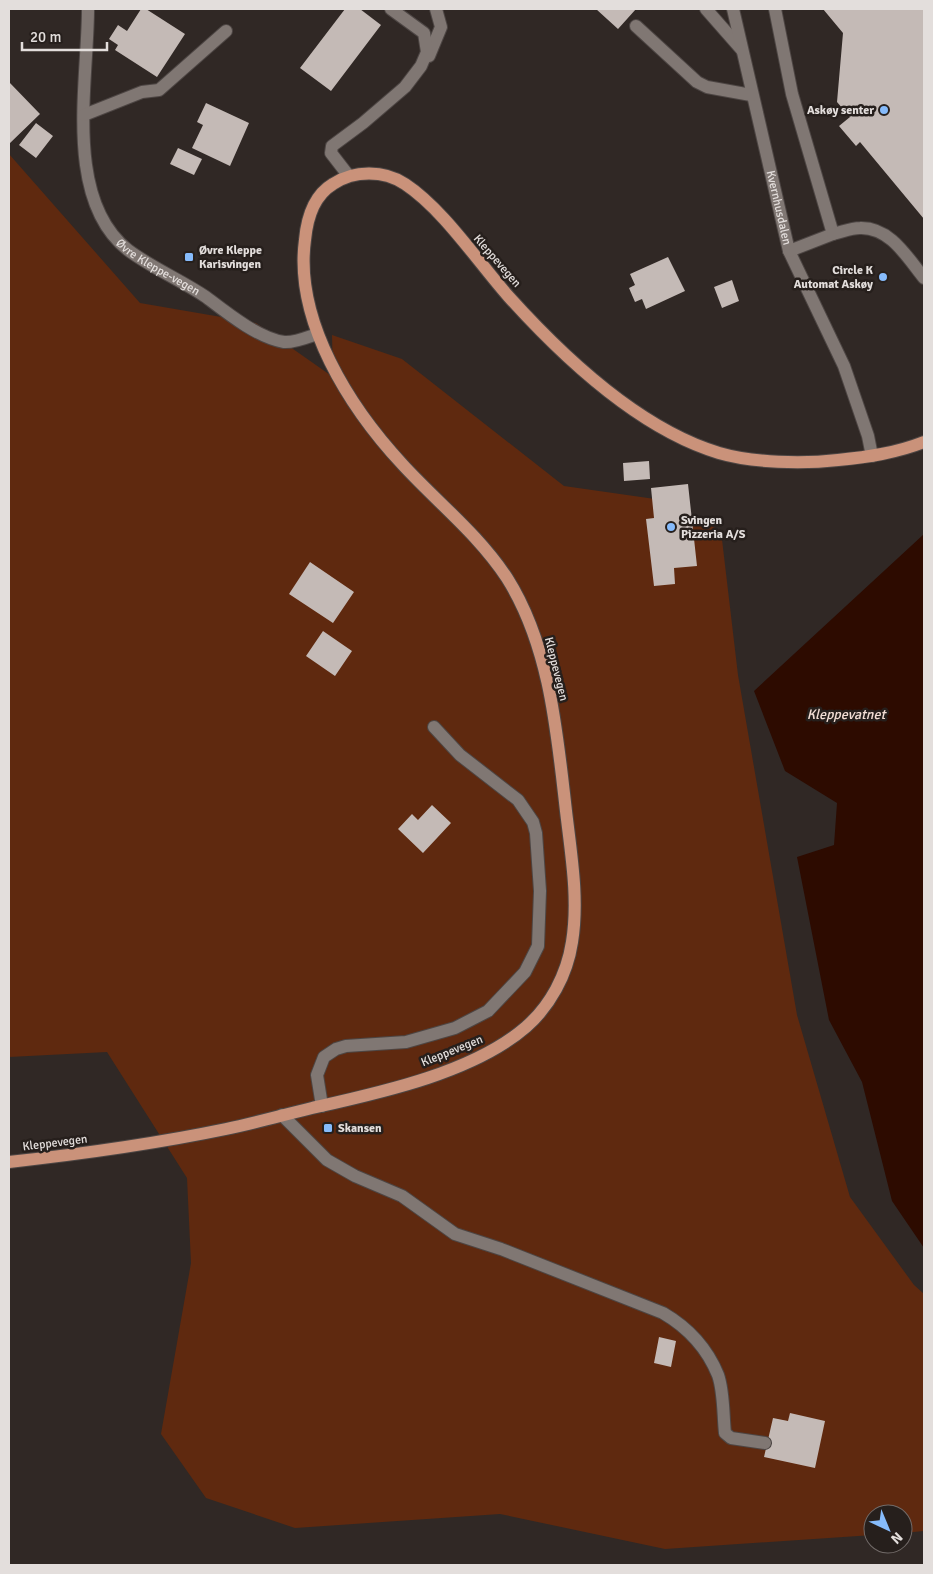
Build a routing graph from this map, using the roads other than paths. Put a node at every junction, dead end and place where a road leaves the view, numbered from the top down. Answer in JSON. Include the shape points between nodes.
{"nodes":[{"id":1,"x":88,"y":9,"type":"edge"},
{"id":2,"x":391,"y":9,"type":"edge"},
{"id":3,"x":436,"y":9,"type":"edge"},
{"id":4,"x":706,"y":9,"type":"edge"},
{"id":5,"x":733,"y":9,"type":"edge"},
{"id":6,"x":775,"y":9,"type":"edge"},
{"id":7,"x":636,"y":26,"type":"dead end"},
{"id":8,"x":226,"y":31,"type":"dead end"},
{"id":9,"x":743,"y":52,"type":"junction"},
{"id":10,"x":421,"y":66,"type":"junction"},
{"id":11,"x":751,"y":95,"type":"junction"},
{"id":12,"x":84,"y":115,"type":"junction"},
{"id":13,"x":348,"y":175,"type":"junction"},
{"id":14,"x":833,"y":234,"type":"junction"},
{"id":15,"x":789,"y":251,"type":"junction"},
{"id":16,"x":924,"y":278,"type":"edge"},
{"id":17,"x":318,"y":334,"type":"junction"},
{"id":18,"x":924,"y":442,"type":"edge"},
{"id":19,"x":872,"y":456,"type":"junction"},
{"id":20,"x":434,"y":726,"type":"dead end"},
{"id":21,"x":322,"y":1106,"type":"junction"},
{"id":22,"x":282,"y":1115,"type":"junction"},
{"id":23,"x":9,"y":1162,"type":"edge"},
{"id":24,"x":765,"y":1443,"type":"dead end"}],
"edges":[{"from":1,"to":12,"type":"street","name":"Øvre Kleppe-vegen"},
{"from":2,"to":10,"type":"street","via":[[424,33],[427,52]]},
{"from":3,"to":10,"type":"street","via":[[441,28],[432,52]]},
{"from":4,"to":9,"type":"street"},
{"from":5,"to":9,"type":"street","name":"Kvernhusdalen"},
{"from":6,"to":14,"type":"street","via":[[792,94]]},
{"from":7,"to":11,"type":"street","via":[[697,82],[715,89]]},
{"from":8,"to":12,"type":"street","via":[[159,90],[142,92]]},
{"from":9,"to":11,"type":"street","name":"Kvernhusdalen"},
{"from":10,"to":13,"type":"street","via":[[405,87],[332,146],[331,153]]},
{"from":11,"to":15,"type":"street","name":"Kvernhusdalen"},
{"from":12,"to":17,"type":"street","name":"Øvre Kleppe-vegen","via":[[85,161],[92,196],[111,232],[128,250],[266,336],[285,342]]},
{"from":13,"to":17,"type":"main road","name":"Kleppevegen","via":[[326,187],[314,203],[307,223],[304,280]]},
{"from":13,"to":19,"type":"main road","name":"Kleppevegen","via":[[380,174],[402,182],[427,202],[563,353],[618,398],[685,441],[724,454],[802,464]]},
{"from":14,"to":15,"type":"street"},
{"from":14,"to":16,"type":"street","via":[[859,227],[877,230],[896,243]]},
{"from":15,"to":19,"type":"street","name":"Kvernhusdalen","via":[[844,366]]},
{"from":17,"to":21,"type":"main road","name":"Kleppevegen","via":[[335,372],[373,430],[404,466],[469,528],[507,578],[528,619],[542,662],[551,708],[575,894],[572,944],[563,976],[550,1001],[528,1026],[502,1045],[472,1060],[373,1094]]},
{"from":18,"to":19,"type":"main road","name":"Kleppevegen","via":[[904,450]]},
{"from":20,"to":21,"type":"street","name":"Kleppevegen","via":[[460,755],[518,800],[533,822],[540,891],[538,946],[525,972],[488,1011],[455,1028],[406,1042],[336,1049],[324,1057],[316,1075]]},
{"from":21,"to":22,"type":"main road","name":"Kleppevegen"},
{"from":22,"to":23,"type":"main road","name":"Kleppevegen","via":[[226,1129]]},
{"from":22,"to":24,"type":"street","via":[[327,1160],[354,1176],[402,1196],[455,1234],[501,1249],[663,1313],[678,1322],[704,1350],[718,1376],[725,1433],[730,1438]]}]}
